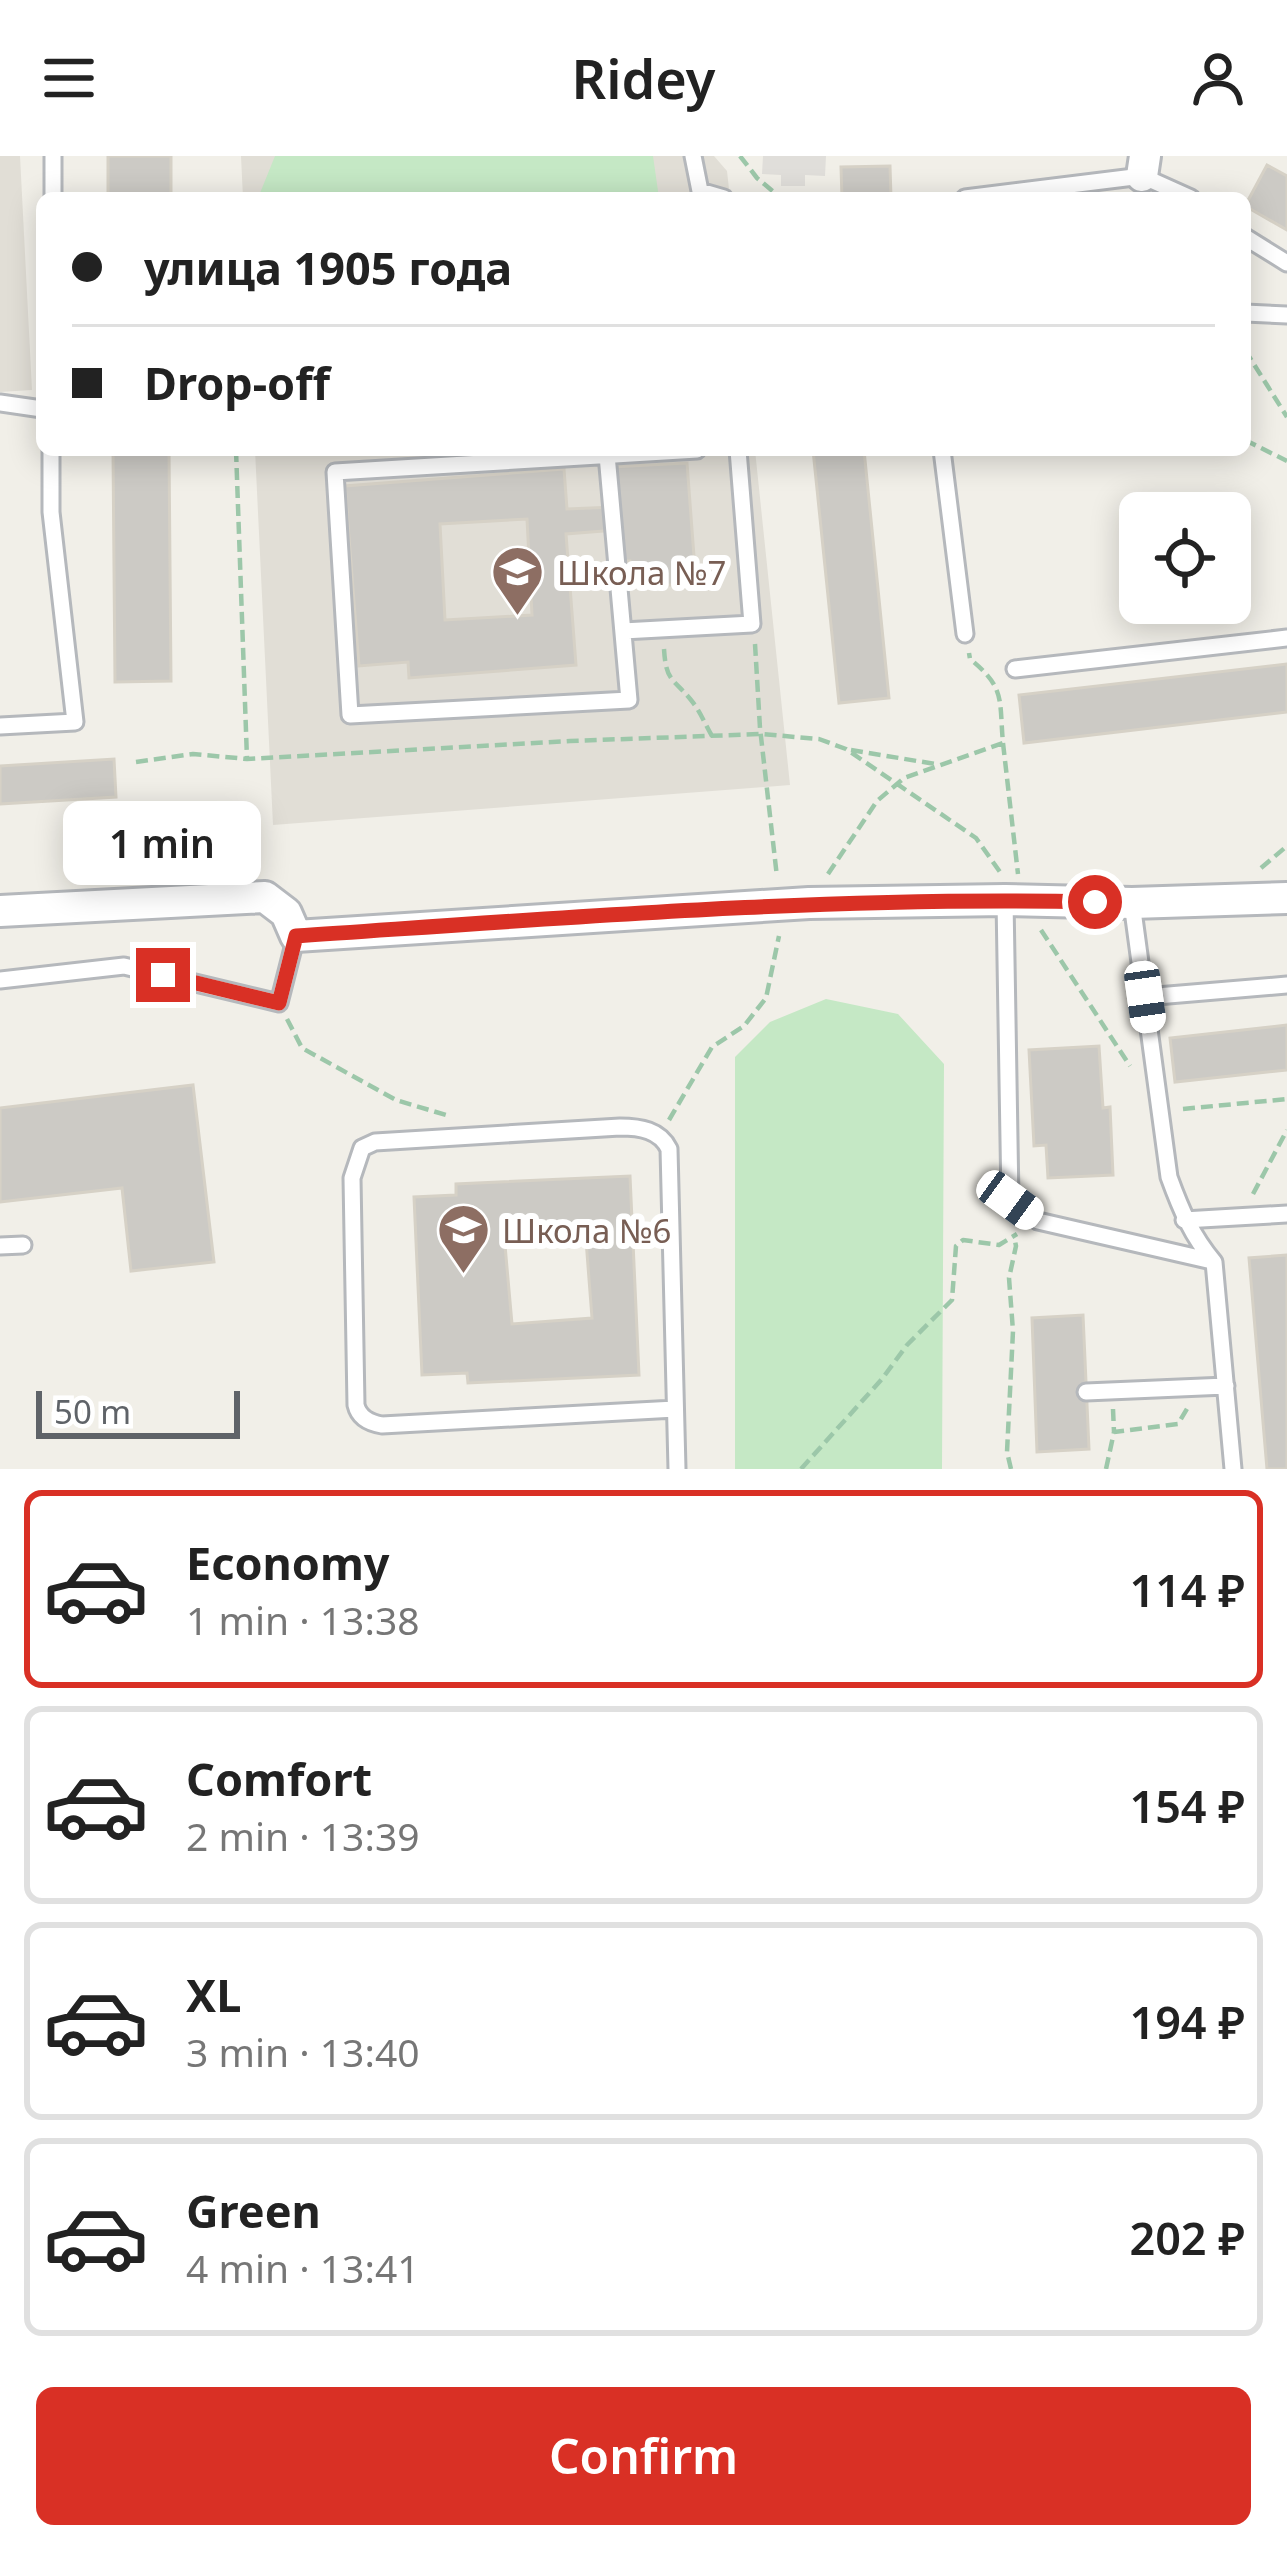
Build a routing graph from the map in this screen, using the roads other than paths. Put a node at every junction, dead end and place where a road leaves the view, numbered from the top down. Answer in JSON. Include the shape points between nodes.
{"nodes":[{"id":1,"x":53,"y":156,"type":"edge"},
{"id":2,"x":693,"y":156,"type":"edge"},
{"id":3,"x":1143,"y":166,"type":"edge"},
{"id":4,"x":52,"y":192,"type":"edge"},
{"id":5,"x":700,"y":192,"type":"edge"},
{"id":6,"x":998,"y":192,"type":"edge"},
{"id":7,"x":1182,"y":192,"type":"edge"},
{"id":8,"x":1251,"y":241,"type":"edge"},
{"id":9,"x":1287,"y":263,"type":"edge"},
{"id":10,"x":1251,"y":313,"type":"edge"},
{"id":11,"x":1287,"y":315,"type":"edge"},
{"id":12,"x":0,"y":403,"type":"edge"},
{"id":13,"x":36,"y":408,"type":"edge"},
{"id":14,"x":51,"y":456,"type":"edge"},
{"id":15,"x":591,"y":456,"type":"edge"},
{"id":16,"x":607,"y":456,"type":"edge"},
{"id":17,"x":738,"y":456,"type":"edge"},
{"id":18,"x":943,"y":456,"type":"edge"},
{"id":19,"x":623,"y":632,"type":"junction"},
{"id":20,"x":965,"y":634,"type":"dead end"},
{"id":21,"x":1287,"y":638,"type":"edge"},
{"id":22,"x":1015,"y":669,"type":"dead end"},
{"id":23,"x":0,"y":726,"type":"edge"},
{"id":24,"x":1287,"y":898,"type":"edge"},
{"id":25,"x":1013,"y":900,"type":"junction"},
{"id":26,"x":1132,"y":903,"type":"junction"},
{"id":27,"x":0,"y":911,"type":"edge"},
{"id":28,"x":296,"y":936,"type":"junction"},
{"id":29,"x":0,"y":980,"type":"edge"},
{"id":30,"x":1287,"y":985,"type":"edge"},
{"id":31,"x":1145,"y":997,"type":"junction"},
{"id":32,"x":1287,"y":1214,"type":"edge"},
{"id":33,"x":1184,"y":1220,"type":"junction"},
{"id":34,"x":23,"y":1245,"type":"dead end"},
{"id":35,"x":0,"y":1246,"type":"edge"},
{"id":36,"x":1214,"y":1262,"type":"junction"},
{"id":37,"x":1226,"y":1386,"type":"junction"},
{"id":38,"x":1086,"y":1392,"type":"dead end"},
{"id":39,"x":675,"y":1409,"type":"junction"},
{"id":40,"x":676,"y":1469,"type":"edge"},
{"id":41,"x":1233,"y":1469,"type":"edge"}],
"edges":[{"from":1,"to":4,"type":"lane"},
{"from":2,"to":5,"type":"lane"},
{"from":3,"to":6,"type":"lane"},
{"from":3,"to":7,"type":"lane"},
{"from":8,"to":9,"type":"lane"},
{"from":10,"to":11,"type":"lane"},
{"from":12,"to":13,"type":"lane"},
{"from":14,"to":23,"type":"lane","via":[[75,722]]},
{"from":15,"to":19,"type":"lane","via":[[335,472],[350,715],[629,700]]},
{"from":16,"to":19,"type":"lane"},
{"from":17,"to":19,"type":"lane","via":[[752,624]]},
{"from":18,"to":20,"type":"lane"},
{"from":21,"to":22,"type":"lane"},
{"from":24,"to":26,"type":"street"},
{"from":25,"to":26,"type":"street"},
{"from":25,"to":28,"type":"street","via":[[808,903]]},
{"from":25,"to":36,"type":"lane","via":[[1010,1200],[1038,1221]]},
{"from":26,"to":31,"type":"lane"},
{"from":27,"to":28,"type":"street","via":[[266,898],[286,913]]},
{"from":28,"to":29,"type":"lane","via":[[279,1003],[124,966]]},
{"from":30,"to":31,"type":"lane"},
{"from":31,"to":33,"type":"lane","via":[[1169,1177]]},
{"from":32,"to":33,"type":"lane"},
{"from":33,"to":36,"type":"lane"},
{"from":34,"to":35,"type":"lane"},
{"from":36,"to":37,"type":"lane"},
{"from":37,"to":38,"type":"lane"},
{"from":37,"to":41,"type":"lane"},
{"from":39,"to":39,"type":"lane","via":[[669,1148],[660,1136],[620,1126],[362,1148],[352,1178],[361,1416],[382,1425]]},
{"from":39,"to":40,"type":"lane"}]}
